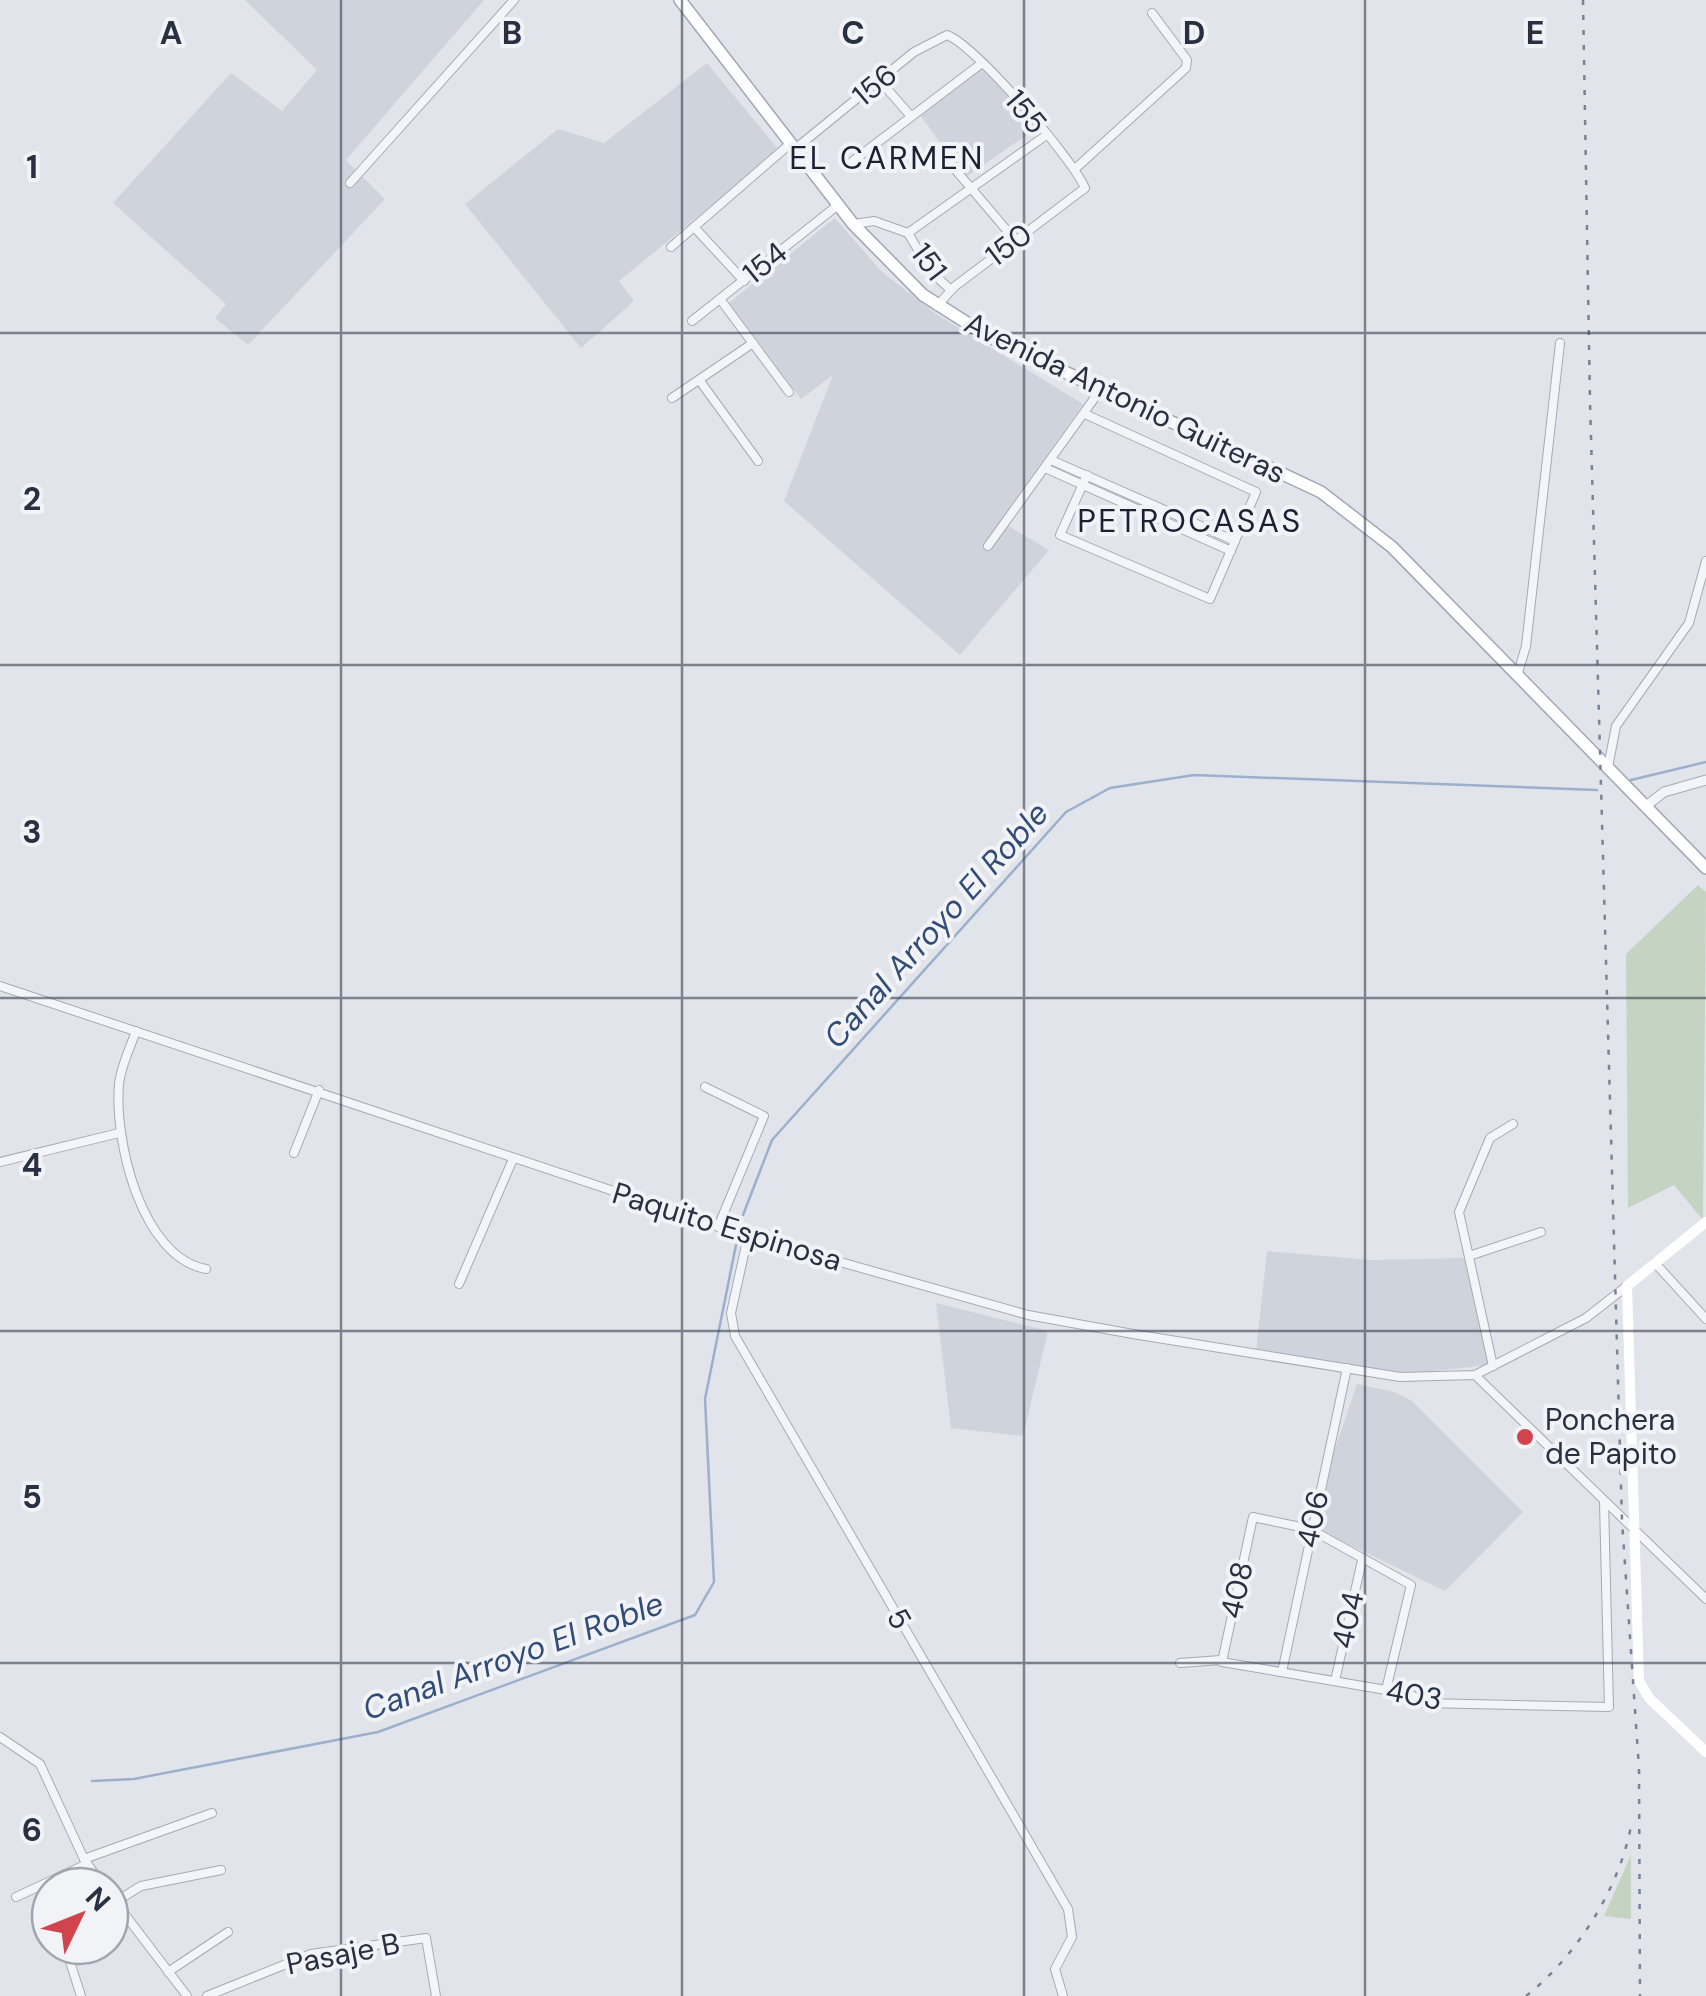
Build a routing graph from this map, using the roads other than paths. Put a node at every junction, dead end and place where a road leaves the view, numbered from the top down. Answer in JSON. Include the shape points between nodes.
{"nodes":[{"id":1,"x":514,"y":0,"type":"edge"},
{"id":2,"x":680,"y":0,"type":"edge"},
{"id":3,"x":1152,"y":13,"type":"dead end"},
{"id":4,"x":961,"y":40,"type":"joint"},
{"id":5,"x":982,"y":63,"type":"junction"},
{"id":6,"x":881,"y":82,"type":"junction"},
{"id":7,"x":909,"y":114,"type":"junction"},
{"id":8,"x":1045,"y":136,"type":"junction"},
{"id":9,"x":793,"y":146,"type":"junction"},
{"id":10,"x":948,"y":160,"type":"dead end"},
{"id":11,"x":849,"y":164,"type":"dead end"},
{"id":12,"x":1076,"y":168,"type":"junction"},
{"id":13,"x":350,"y":183,"type":"dead end"},
{"id":14,"x":971,"y":187,"type":"junction"},
{"id":15,"x":1085,"y":188,"type":"joint"},
{"id":16,"x":838,"y":205,"type":"junction"},
{"id":17,"x":853,"y":224,"type":"junction"},
{"id":18,"x":694,"y":228,"type":"junction"},
{"id":19,"x":908,"y":233,"type":"junction"},
{"id":20,"x":1015,"y":240,"type":"junction"},
{"id":21,"x":670,"y":247,"type":"dead end"},
{"id":22,"x":744,"y":281,"type":"junction"},
{"id":23,"x":951,"y":290,"type":"junction"},
{"id":24,"x":720,"y":299,"type":"junction"},
{"id":25,"x":938,"y":306,"type":"junction"},
{"id":26,"x":692,"y":321,"type":"dead end"},
{"id":27,"x":1560,"y":342,"type":"dead end"},
{"id":28,"x":753,"y":343,"type":"junction"},
{"id":29,"x":700,"y":382,"type":"junction"},
{"id":30,"x":1101,"y":390,"type":"junction"},
{"id":31,"x":790,"y":392,"type":"dead end"},
{"id":32,"x":672,"y":398,"type":"dead end"},
{"id":33,"x":1085,"y":414,"type":"junction"},
{"id":34,"x":758,"y":462,"type":"dead end"},
{"id":35,"x":1048,"y":464,"type":"junction"},
{"id":36,"x":1087,"y":476,"type":"junction"},
{"id":37,"x":1082,"y":486,"type":"junction"},
{"id":38,"x":1235,"y":541,"type":"junction"},
{"id":39,"x":988,"y":546,"type":"dead end"},
{"id":40,"x":1230,"y":551,"type":"junction"},
{"id":41,"x":1706,"y":561,"type":"edge"},
{"id":42,"x":1518,"y":673,"type":"junction"},
{"id":43,"x":1608,"y":767,"type":"junction"},
{"id":44,"x":1706,"y":780,"type":"edge"},
{"id":45,"x":1646,"y":806,"type":"junction"},
{"id":46,"x":1706,"y":868,"type":"edge"},
{"id":47,"x":0,"y":986,"type":"edge"},
{"id":48,"x":136,"y":1031,"type":"junction"},
{"id":49,"x":704,"y":1088,"type":"dead end"},
{"id":50,"x":319,"y":1090,"type":"junction"},
{"id":51,"x":1513,"y":1124,"type":"dead end"},
{"id":52,"x":118,"y":1132,"type":"junction"},
{"id":53,"x":294,"y":1153,"type":"dead end"},
{"id":54,"x":513,"y":1159,"type":"junction"},
{"id":55,"x":0,"y":1162,"type":"edge"},
{"id":56,"x":1706,"y":1222,"type":"edge"},
{"id":57,"x":718,"y":1227,"type":"junction"},
{"id":58,"x":1541,"y":1232,"type":"dead end"},
{"id":59,"x":748,"y":1236,"type":"junction"},
{"id":60,"x":1468,"y":1256,"type":"junction"},
{"id":61,"x":1655,"y":1263,"type":"junction"},
{"id":62,"x":206,"y":1270,"type":"dead end"},
{"id":63,"x":459,"y":1284,"type":"dead end"},
{"id":64,"x":1627,"y":1286,"type":"junction"},
{"id":65,"x":1706,"y":1319,"type":"edge"},
{"id":66,"x":1493,"y":1366,"type":"junction"},
{"id":67,"x":1347,"y":1368,"type":"junction"},
{"id":68,"x":1475,"y":1374,"type":"junction"},
{"id":69,"x":1604,"y":1502,"type":"junction"},
{"id":70,"x":1310,"y":1528,"type":"junction"},
{"id":71,"x":1634,"y":1531,"type":"junction"},
{"id":72,"x":1362,"y":1560,"type":"junction"},
{"id":73,"x":1706,"y":1599,"type":"edge"},
{"id":74,"x":1221,"y":1661,"type":"junction"},
{"id":75,"x":1180,"y":1662,"type":"dead end"},
{"id":76,"x":1282,"y":1672,"type":"junction"},
{"id":77,"x":1335,"y":1681,"type":"junction"},
{"id":78,"x":1386,"y":1690,"type":"junction"},
{"id":79,"x":0,"y":1737,"type":"edge"},
{"id":80,"x":1706,"y":1752,"type":"edge"},
{"id":81,"x":212,"y":1813,"type":"dead end"},
{"id":82,"x":85,"y":1862,"type":"junction"},
{"id":83,"x":78,"y":1866,"type":"edge"},
{"id":84,"x":88,"y":1866,"type":"edge"},
{"id":85,"x":221,"y":1870,"type":"dead end"},
{"id":86,"x":130,"y":1891,"type":"edge"},
{"id":87,"x":30,"y":1892,"type":"edge"},
{"id":88,"x":16,"y":1897,"type":"dead end"},
{"id":89,"x":130,"y":1922,"type":"edge"},
{"id":90,"x":228,"y":1932,"type":"dead end"},
{"id":91,"x":71,"y":1966,"type":"edge"},
{"id":92,"x":168,"y":1972,"type":"junction"},
{"id":93,"x":184,"y":1992,"type":"edge"},
{"id":94,"x":81,"y":1996,"type":"edge"},
{"id":95,"x":172,"y":1996,"type":"edge"},
{"id":96,"x":207,"y":1996,"type":"edge"},
{"id":97,"x":436,"y":1996,"type":"edge"},
{"id":98,"x":1063,"y":1996,"type":"edge"}],
"edges":[{"from":1,"to":13,"type":"street"},
{"from":2,"to":9,"type":"main road","name":"Avenida Antonio Guiteras"},
{"from":3,"to":12,"type":"street","via":[[1187,60],[1186,68]]},
{"from":4,"to":5,"type":"street","name":"155"},
{"from":4,"to":6,"type":"street","name":"156","via":[[936,38]]},
{"from":5,"to":7,"type":"street"},
{"from":5,"to":8,"type":"street","name":"155"},
{"from":6,"to":7,"type":"street"},
{"from":6,"to":9,"type":"street","name":"156"},
{"from":7,"to":11,"type":"street"},
{"from":8,"to":12,"type":"street","name":"155"},
{"from":8,"to":14,"type":"street"},
{"from":9,"to":16,"type":"main road","name":"Avenida Antonio Guiteras"},
{"from":9,"to":18,"type":"street","name":"156"},
{"from":10,"to":14,"type":"street"},
{"from":12,"to":15,"type":"street","name":"155"},
{"from":14,"to":19,"type":"street"},
{"from":14,"to":20,"type":"street"},
{"from":15,"to":20,"type":"street","name":"150"},
{"from":16,"to":17,"type":"main road","name":"Avenida Antonio Guiteras"},
{"from":16,"to":22,"type":"street","name":"154"},
{"from":17,"to":19,"type":"street","via":[[874,221]]},
{"from":17,"to":25,"type":"main road","name":"Avenida Antonio Guiteras"},
{"from":18,"to":21,"type":"street","name":"156"},
{"from":18,"to":22,"type":"street"},
{"from":19,"to":23,"type":"street","name":"151","via":[[931,272]]},
{"from":20,"to":23,"type":"street","name":"150"},
{"from":22,"to":24,"type":"street","name":"154"},
{"from":23,"to":25,"type":"street","name":"150"},
{"from":24,"to":26,"type":"street","name":"154"},
{"from":24,"to":28,"type":"street"},
{"from":25,"to":30,"type":"main road","name":"Avenida Antonio Guiteras"},
{"from":27,"to":42,"type":"street"},
{"from":28,"to":29,"type":"street"},
{"from":28,"to":31,"type":"street"},
{"from":29,"to":32,"type":"street"},
{"from":29,"to":34,"type":"street"},
{"from":30,"to":33,"type":"street"},
{"from":30,"to":42,"type":"main road","name":"Avenida Antonio Guiteras","via":[[1321,492],[1392,546]]},
{"from":33,"to":35,"type":"street"},
{"from":33,"to":38,"type":"street","via":[[1256,492]]},
{"from":35,"to":36,"type":"street"},
{"from":35,"to":37,"type":"street"},
{"from":35,"to":39,"type":"street"},
{"from":36,"to":37,"type":"street"},
{"from":36,"to":38,"type":"street"},
{"from":37,"to":40,"type":"street"},
{"from":37,"to":40,"type":"street","via":[[1060,534],[1210,599]]},
{"from":38,"to":40,"type":"street"},
{"from":41,"to":43,"type":"street","via":[[1690,623],[1616,726]]},
{"from":42,"to":43,"type":"main road","name":"Avenida Antonio Guiteras"},
{"from":43,"to":45,"type":"main road","name":"Avenida Antonio Guiteras"},
{"from":44,"to":45,"type":"street","via":[[1664,792]]},
{"from":45,"to":46,"type":"main road","name":"Avenida Antonio Guiteras"},
{"from":47,"to":48,"type":"street","name":"Paquito Espinosa"},
{"from":48,"to":50,"type":"street","name":"Paquito Espinosa"},
{"from":48,"to":52,"type":"street","via":[[120,1080]]},
{"from":49,"to":57,"type":"street","via":[[764,1116]]},
{"from":50,"to":53,"type":"street"},
{"from":50,"to":54,"type":"street","name":"Paquito Espinosa"},
{"from":51,"to":60,"type":"street","via":[[1490,1138],[1459,1212]]},
{"from":52,"to":55,"type":"street"},
{"from":52,"to":62,"type":"street","via":[[156,1240],[178,1260]]},
{"from":54,"to":57,"type":"street","name":"Paquito Espinosa"},
{"from":54,"to":63,"type":"street"},
{"from":56,"to":61,"type":"main road"},
{"from":57,"to":59,"type":"street","name":"Paquito Espinosa"},
{"from":58,"to":60,"type":"street"},
{"from":59,"to":67,"type":"street","name":"Paquito Espinosa","via":[[1028,1315]]},
{"from":59,"to":98,"type":"street","name":"5","via":[[730,1313],[735,1336],[1068,1910],[1072,1936],[1056,1969]]},
{"from":60,"to":66,"type":"street"},
{"from":61,"to":64,"type":"main road"},
{"from":61,"to":65,"type":"street"},
{"from":64,"to":66,"type":"street","name":"Paquito Espinosa","via":[[1586,1318]]},
{"from":64,"to":71,"type":"main road"},
{"from":66,"to":68,"type":"street","name":"Paquito Espinosa"},
{"from":67,"to":68,"type":"street","name":"Paquito Espinosa","via":[[1418,1379]]},
{"from":67,"to":70,"type":"street","name":"406"},
{"from":68,"to":69,"type":"street"},
{"from":69,"to":71,"type":"street"},
{"from":69,"to":78,"type":"street","name":"403","via":[[1609,1707],[1424,1703]]},
{"from":70,"to":72,"type":"street"},
{"from":70,"to":74,"type":"street","name":"408","via":[[1254,1516]]},
{"from":70,"to":76,"type":"street","name":"406"},
{"from":71,"to":73,"type":"street"},
{"from":71,"to":80,"type":"main road","via":[[1640,1686]]},
{"from":72,"to":77,"type":"street","name":"404"},
{"from":72,"to":78,"type":"street","via":[[1410,1585]]},
{"from":74,"to":75,"type":"street","name":"403"},
{"from":74,"to":76,"type":"street","name":"403"},
{"from":76,"to":77,"type":"street","name":"403"},
{"from":77,"to":78,"type":"street","name":"403"},
{"from":79,"to":82,"type":"street","via":[[40,1764]]},
{"from":81,"to":82,"type":"street"},
{"from":82,"to":83,"type":"street"},
{"from":82,"to":84,"type":"street"},
{"from":85,"to":86,"type":"street"},
{"from":87,"to":88,"type":"street"},
{"from":89,"to":92,"type":"street"},
{"from":90,"to":92,"type":"street"},
{"from":91,"to":94,"type":"street"},
{"from":92,"to":93,"type":"street"},
{"from":93,"to":95,"type":"street"},
{"from":96,"to":97,"type":"street","name":"Pasaje B","via":[[311,1954],[426,1938]]}]}
